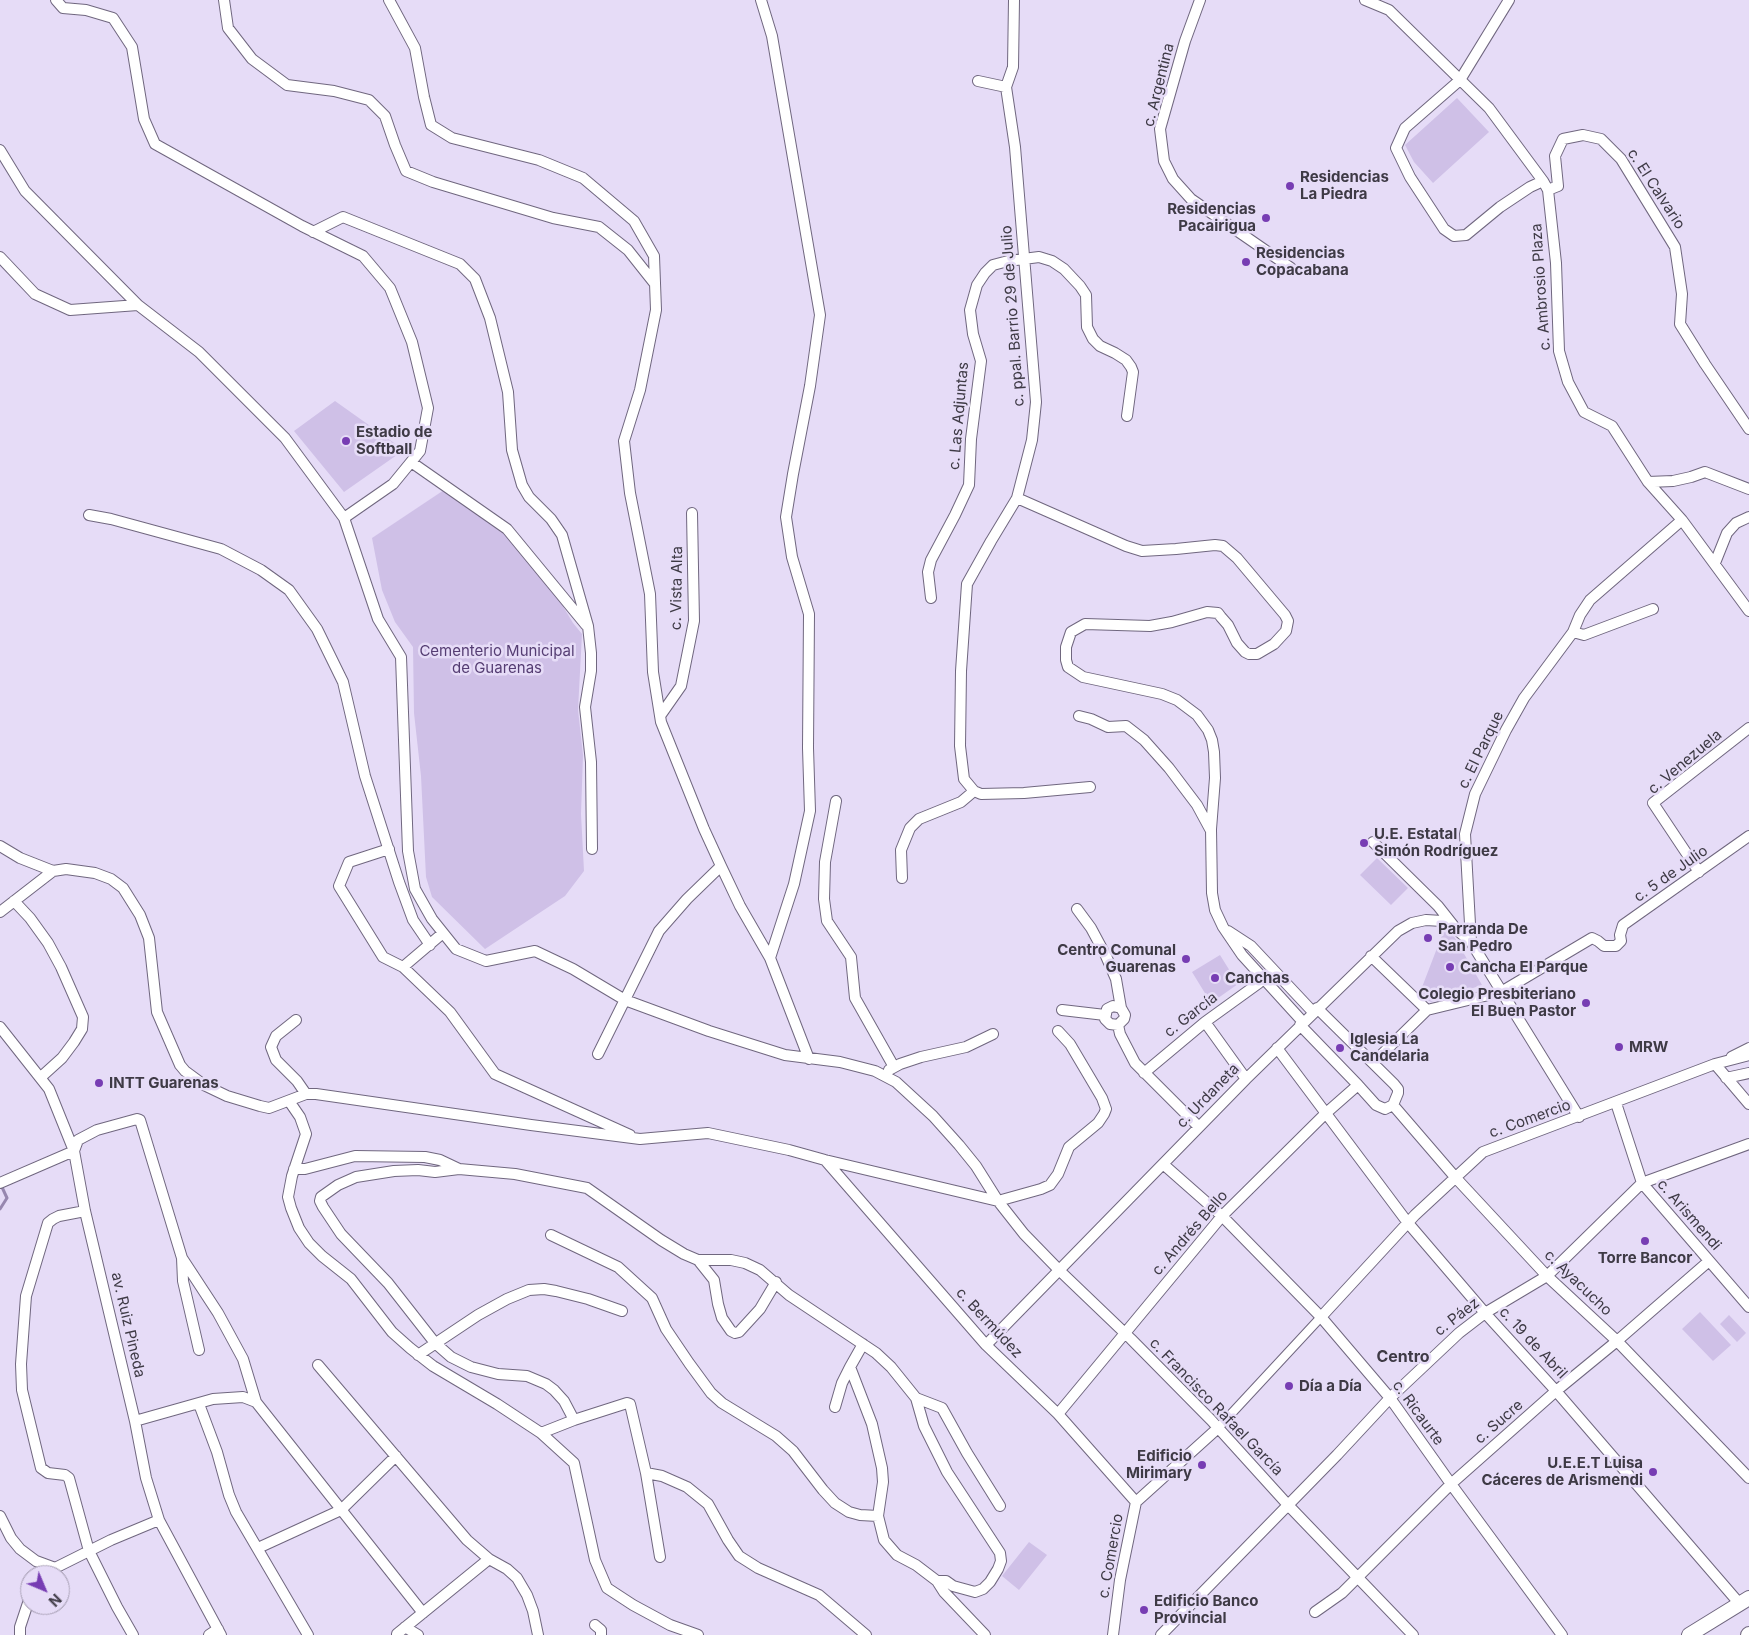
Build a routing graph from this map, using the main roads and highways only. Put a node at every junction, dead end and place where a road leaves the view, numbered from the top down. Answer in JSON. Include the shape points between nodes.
{"nodes":[{"id":1,"x":1744,"y":1601,"type":"edge"},
{"id":2,"x":1688,"y":1635,"type":"edge"}],
"edges":[{"from":1,"to":2,"type":"main road"}]}
